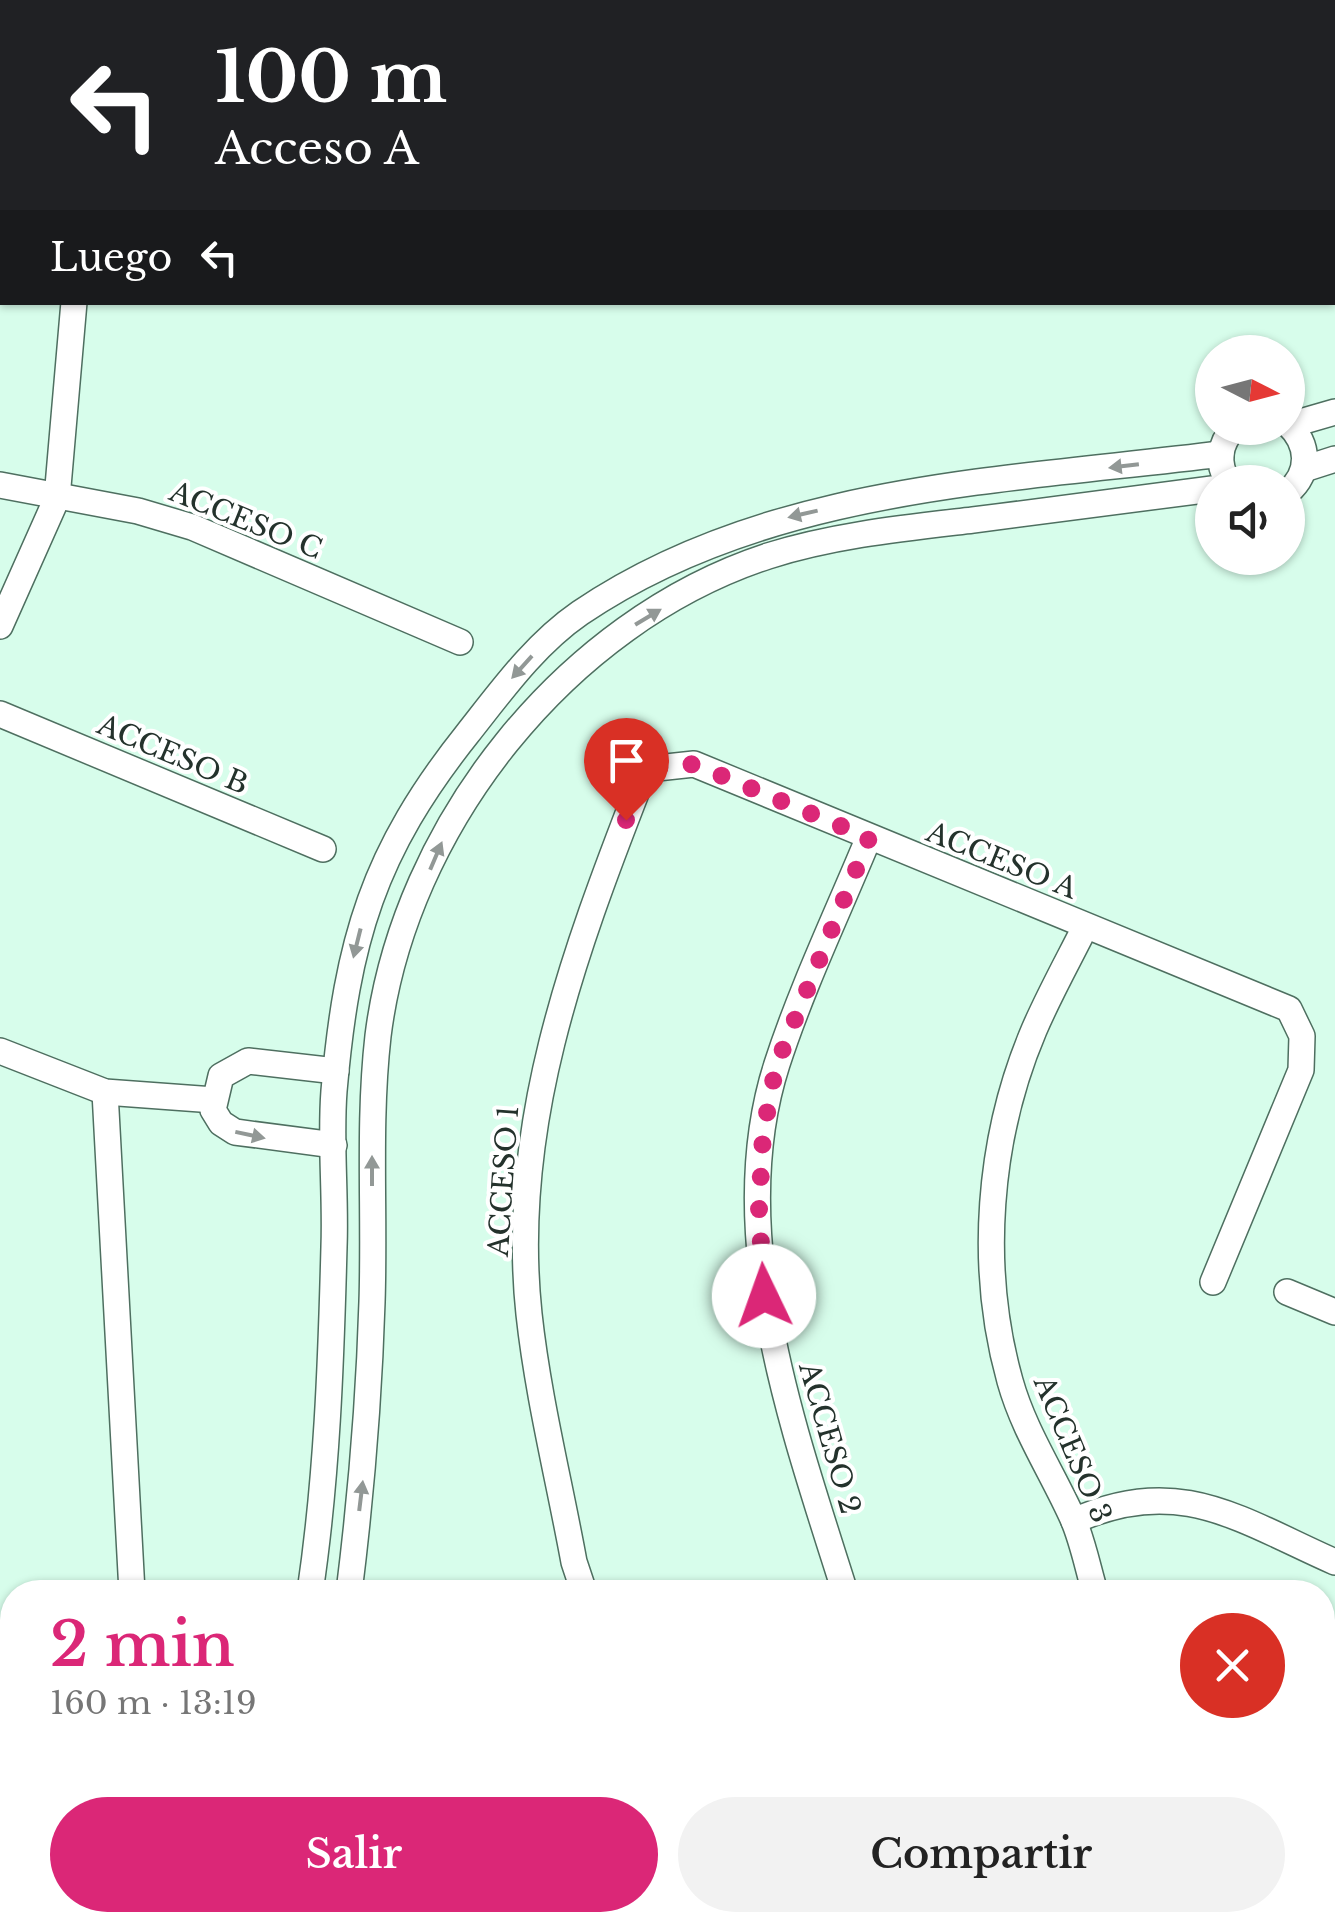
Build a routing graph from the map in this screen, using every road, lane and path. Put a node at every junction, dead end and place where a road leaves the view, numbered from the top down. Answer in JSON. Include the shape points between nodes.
{"nodes":[{"id":1,"x":74,"y":305,"type":"edge"},
{"id":2,"x":1335,"y":412,"type":"edge"},
{"id":3,"x":1305,"y":420,"type":"edge"},
{"id":4,"x":1226,"y":445,"type":"edge"},
{"id":5,"x":1221,"y":454,"type":"junction"},
{"id":6,"x":1335,"y":459,"type":"edge"},
{"id":7,"x":1224,"y":465,"type":"edge"},
{"id":8,"x":1305,"y":469,"type":"edge"},
{"id":9,"x":0,"y":485,"type":"edge"},
{"id":10,"x":1195,"y":492,"type":"edge"},
{"id":11,"x":57,"y":498,"type":"junction"},
{"id":12,"x":0,"y":626,"type":"edge"},
{"id":13,"x":460,"y":642,"type":"dead end"},
{"id":14,"x":0,"y":714,"type":"edge"},
{"id":15,"x":694,"y":764,"type":"joint"},
{"id":16,"x":869,"y":838,"type":"junction"},
{"id":17,"x":323,"y":849,"type":"dead end"},
{"id":18,"x":1085,"y":927,"type":"junction"},
{"id":19,"x":0,"y":1051,"type":"edge"},
{"id":20,"x":336,"y":1070,"type":"junction"},
{"id":21,"x":106,"y":1092,"type":"junction"},
{"id":22,"x":214,"y":1100,"type":"junction"},
{"id":23,"x":334,"y":1145,"type":"junction"},
{"id":24,"x":1213,"y":1282,"type":"dead end"},
{"id":25,"x":1288,"y":1292,"type":"dead end"},
{"id":26,"x":1335,"y":1312,"type":"edge"},
{"id":27,"x":1074,"y":1521,"type":"junction"},
{"id":28,"x":1335,"y":1562,"type":"edge"},
{"id":29,"x":131,"y":1580,"type":"edge"},
{"id":30,"x":312,"y":1580,"type":"edge"},
{"id":31,"x":350,"y":1580,"type":"edge"},
{"id":32,"x":580,"y":1580,"type":"edge"},
{"id":33,"x":841,"y":1580,"type":"edge"},
{"id":34,"x":1091,"y":1580,"type":"edge"}],
"edges":[{"from":1,"to":11,"type":"street"},
{"from":2,"to":3,"type":"street"},
{"from":4,"to":5,"type":"street"},
{"from":5,"to":7,"type":"street"},
{"from":5,"to":20,"type":"street","one_way":true,"via":[[801,514],[717,539],[578,614],[523,663],[407,815],[368,896]]},
{"from":6,"to":8,"type":"street"},
{"from":9,"to":11,"type":"street","name":"ACCESO C"},
{"from":31,"to":10,"type":"street","one_way":true,"via":[[364,1468],[379,1030],[404,931],[448,828],[492,762],[584,659],[701,586],[767,557],[919,527]]},
{"from":11,"to":12,"type":"street"},
{"from":11,"to":13,"type":"street","name":"ACCESO C","via":[[192,528]]},
{"from":14,"to":17,"type":"street","name":"ACCESO B"},
{"from":15,"to":16,"type":"street","name":"ACCESO A"},
{"from":15,"to":32,"type":"street","name":"ACCESO 1","via":[[656,768],[640,783],[582,932],[532,1128],[529,1314]]},
{"from":16,"to":18,"type":"street","name":"ACCESO A"},
{"from":16,"to":33,"type":"street","name":"ACCESO 2","via":[[776,1066],[759,1210],[764,1296],[786,1405]]},
{"from":18,"to":24,"type":"street","name":"ACCESO A","via":[[1289,1009],[1302,1036],[1301,1070]]},
{"from":18,"to":27,"type":"street","name":"ACCESO 3","via":[[1028,1050],[1000,1143],[990,1246],[996,1322],[1010,1382],[1034,1448]]},
{"from":19,"to":21,"type":"street"},
{"from":20,"to":22,"type":"street","via":[[248,1061],[221,1076]]},
{"from":20,"to":23,"type":"street"},
{"from":21,"to":22,"type":"street"},
{"from":21,"to":29,"type":"street"},
{"from":22,"to":23,"type":"street","one_way":true,"via":[[220,1123],[234,1132]]},
{"from":23,"to":30,"type":"street","via":[[324,1495]]},
{"from":25,"to":26,"type":"street"},
{"from":27,"to":28,"type":"street","via":[[1112,1504],[1159,1498],[1208,1506]]},
{"from":27,"to":34,"type":"street","name":"ACCESO 3"}]}
